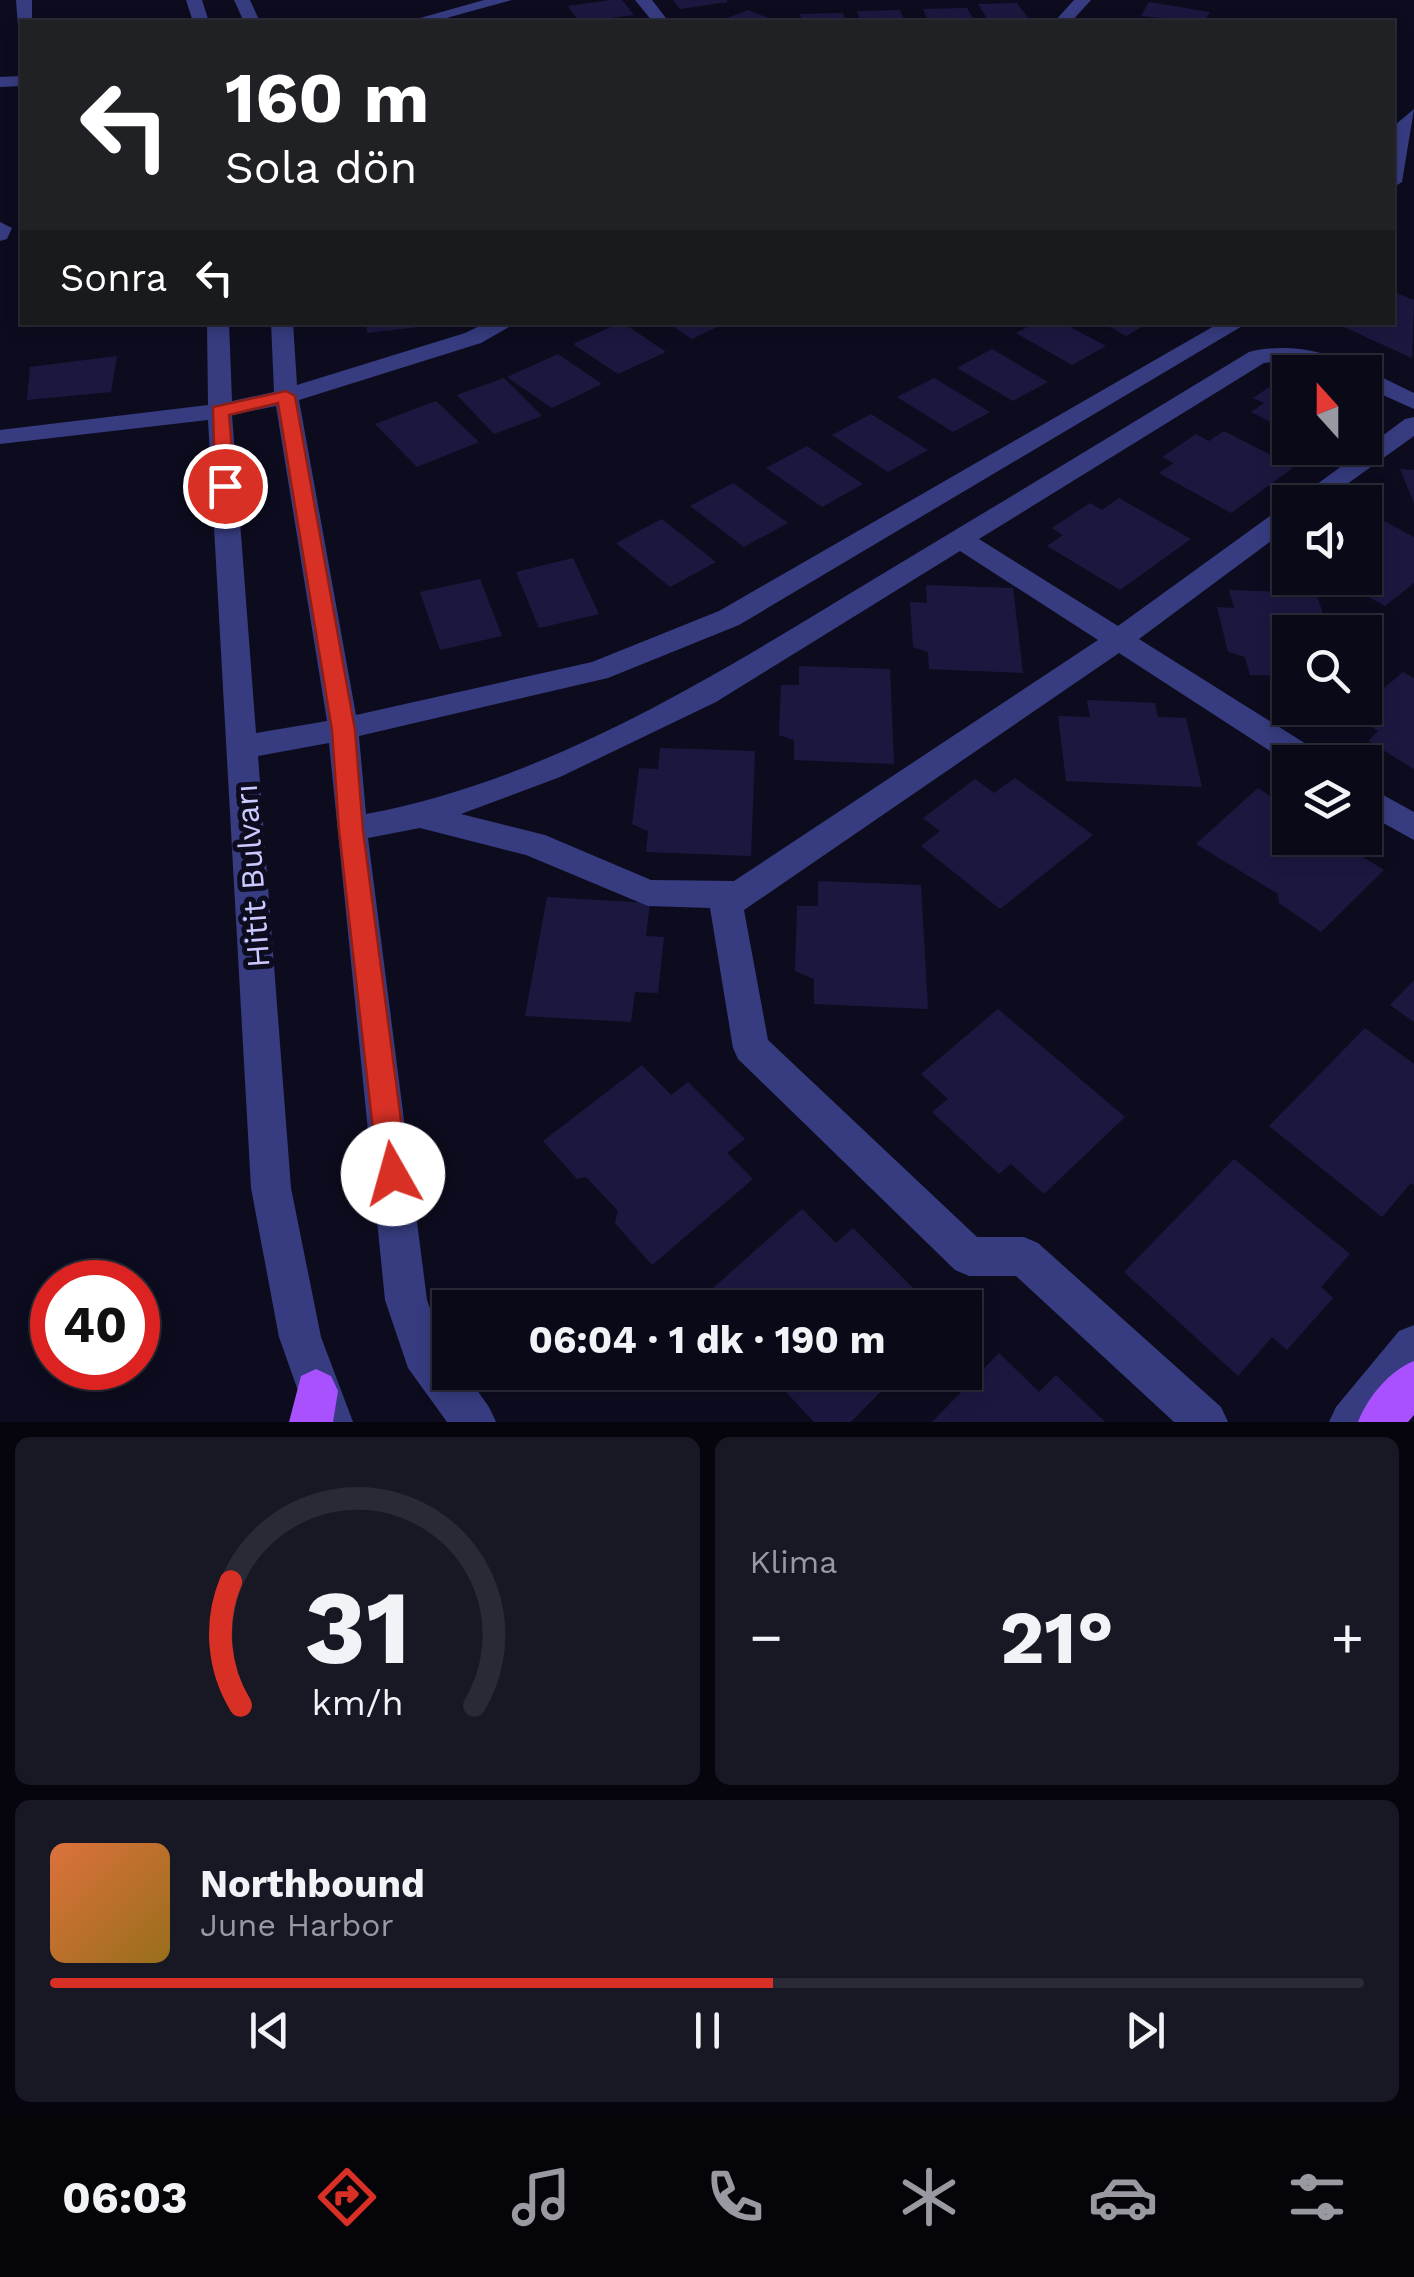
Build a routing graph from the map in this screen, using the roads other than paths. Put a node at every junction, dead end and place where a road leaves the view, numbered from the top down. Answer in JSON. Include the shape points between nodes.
{"nodes":[{"id":1,"x":504,"y":0,"type":"edge"},
{"id":2,"x":643,"y":0,"type":"edge"},
{"id":3,"x":1084,"y":0,"type":"edge"},
{"id":4,"x":428,"y":20,"type":"edge"},
{"id":5,"x":659,"y":20,"type":"edge"},
{"id":6,"x":1064,"y":20,"type":"edge"},
{"id":7,"x":1414,"y":115,"type":"edge"},
{"id":8,"x":1395,"y":168,"type":"edge"},
{"id":9,"x":218,"y":325,"type":"edge"},
{"id":10,"x":282,"y":325,"type":"edge"},
{"id":11,"x":1233,"y":325,"type":"edge"},
{"id":12,"x":472,"y":330,"type":"edge"},
{"id":13,"x":1312,"y":355,"type":"edge"},
{"id":14,"x":1382,"y":386,"type":"edge"},
{"id":15,"x":286,"y":396,"type":"junction"},
{"id":16,"x":1414,"y":402,"type":"edge"},
{"id":17,"x":220,"y":411,"type":"junction"},
{"id":18,"x":1414,"y":424,"type":"edge"},
{"id":19,"x":0,"y":437,"type":"edge"},
{"id":20,"x":1330,"y":485,"type":"edge"},
{"id":21,"x":1272,"y":527,"type":"edge"},
{"id":22,"x":960,"y":539,"type":"junction"},
{"id":23,"x":1118,"y":640,"type":"junction"},
{"id":24,"x":343,"y":730,"type":"junction"},
{"id":25,"x":1284,"y":745,"type":"edge"},
{"id":26,"x":244,"y":747,"type":"junction"},
{"id":27,"x":1382,"y":808,"type":"edge"},
{"id":28,"x":420,"y":816,"type":"junction"},
{"id":29,"x":1414,"y":828,"type":"edge"},
{"id":30,"x":351,"y":830,"type":"junction"},
{"id":31,"x":738,"y":894,"type":"junction"},
{"id":32,"x":1414,"y":1346,"type":"edge"},
{"id":33,"x":1414,"y":1382,"type":"edge"},
{"id":34,"x":319,"y":1412,"type":"edge"},
{"id":35,"x":474,"y":1422,"type":"edge"},
{"id":36,"x":1206,"y":1422,"type":"edge"},
{"id":37,"x":1352,"y":1422,"type":"edge"},
{"id":38,"x":1380,"y":1422,"type":"edge"}],
"edges":[{"from":1,"to":4,"type":"street"},
{"from":2,"to":5,"type":"street"},
{"from":3,"to":6,"type":"street"},
{"from":7,"to":8,"type":"street","via":[[1404,126]]},
{"from":9,"to":17,"type":"street","name":"Hitit Bulvarı"},
{"from":10,"to":15,"type":"street"},
{"from":11,"to":24,"type":"street","via":[[729,618],[598,671]]},
{"from":12,"to":15,"type":"street"},
{"from":13,"to":22,"type":"street","via":[[1280,351],[1257,357]]},
{"from":14,"to":16,"type":"street"},
{"from":15,"to":17,"type":"street"},
{"from":15,"to":24,"type":"street"},
{"from":17,"to":19,"type":"street"},
{"from":17,"to":26,"type":"street","name":"Hitit Bulvarı"},
{"from":18,"to":20,"type":"street"},
{"from":21,"to":23,"type":"street"},
{"from":22,"to":23,"type":"street"},
{"from":22,"to":28,"type":"street","via":[[706,695],[549,770]]},
{"from":23,"to":25,"type":"street"},
{"from":23,"to":31,"type":"street"},
{"from":24,"to":26,"type":"street"},
{"from":24,"to":30,"type":"street"},
{"from":26,"to":34,"type":"street","name":"Hitit Bulvarı","via":[[272,1188],[287,1287]]},
{"from":27,"to":29,"type":"street"},
{"from":28,"to":30,"type":"street"},
{"from":28,"to":31,"type":"street","via":[[533,844],[648,893]]},
{"from":30,"to":35,"type":"street","via":[[406,1300],[423,1353]]},
{"from":31,"to":36,"type":"street","via":[[726,904],[751,1048],[969,1256],[1024,1258]]},
{"from":32,"to":37,"type":"street"},
{"from":33,"to":38,"type":"main road"}]}
